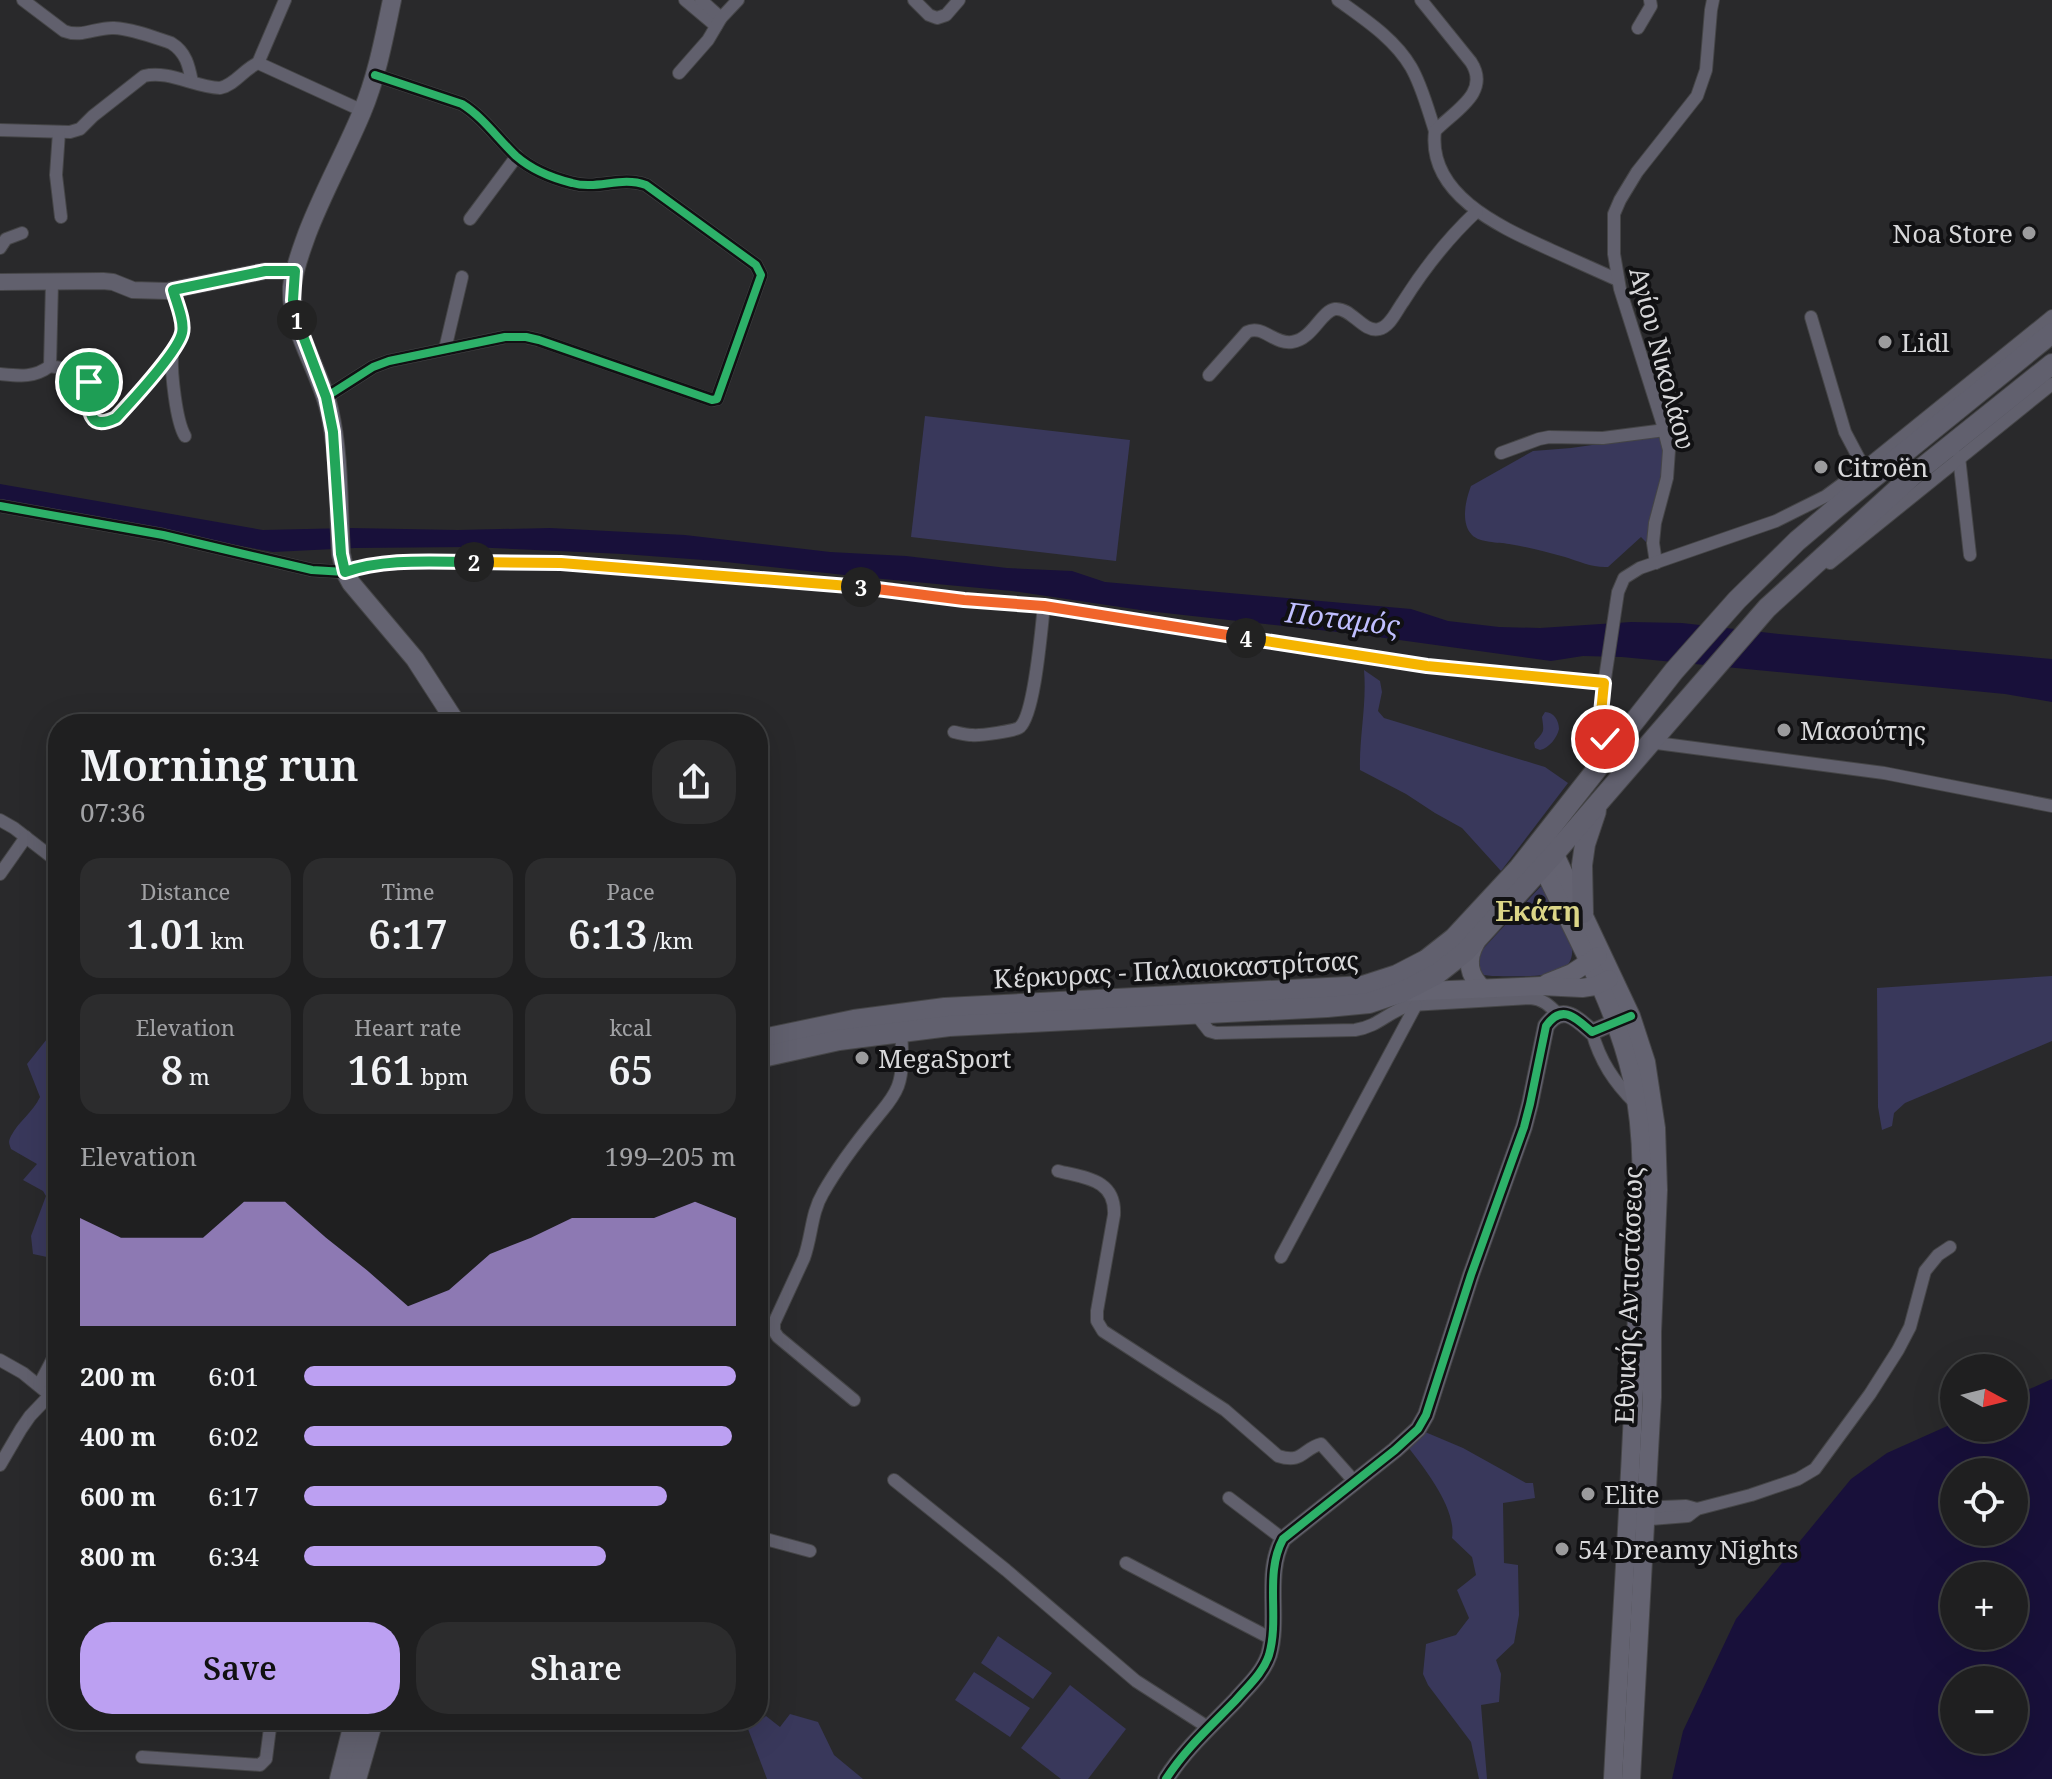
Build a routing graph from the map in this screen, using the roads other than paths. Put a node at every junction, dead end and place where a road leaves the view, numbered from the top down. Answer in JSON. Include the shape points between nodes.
{"nodes":[{"id":1,"x":23,"y":0,"type":"edge"},
{"id":2,"x":285,"y":0,"type":"edge"},
{"id":3,"x":392,"y":0,"type":"edge"},
{"id":4,"x":685,"y":0,"type":"edge"},
{"id":5,"x":701,"y":0,"type":"edge"},
{"id":6,"x":738,"y":0,"type":"edge"},
{"id":7,"x":914,"y":0,"type":"edge"},
{"id":8,"x":959,"y":0,"type":"edge"},
{"id":9,"x":1338,"y":0,"type":"edge"},
{"id":10,"x":1421,"y":0,"type":"edge"},
{"id":11,"x":1650,"y":0,"type":"edge"},
{"id":12,"x":1713,"y":0,"type":"edge"},
{"id":13,"x":719,"y":22,"type":"junction"},
{"id":14,"x":1638,"y":28,"type":"dead end"},
{"id":15,"x":258,"y":63,"type":"junction"},
{"id":16,"x":679,"y":73,"type":"dead end"},
{"id":17,"x":375,"y":75,"type":"junction"},
{"id":18,"x":192,"y":82,"type":"junction"},
{"id":19,"x":363,"y":111,"type":"junction"},
{"id":20,"x":0,"y":130,"type":"edge"},
{"id":21,"x":1435,"y":131,"type":"junction"},
{"id":22,"x":59,"y":132,"type":"junction"},
{"id":23,"x":517,"y":156,"type":"junction"},
{"id":24,"x":1477,"y":211,"type":"junction"},
{"id":25,"x":61,"y":217,"type":"dead end"},
{"id":26,"x":470,"y":219,"type":"dead end"},
{"id":27,"x":22,"y":233,"type":"dead end"},
{"id":28,"x":0,"y":248,"type":"edge"},
{"id":29,"x":295,"y":271,"type":"junction"},
{"id":30,"x":462,"y":277,"type":"dead end"},
{"id":31,"x":1618,"y":280,"type":"junction"},
{"id":32,"x":0,"y":282,"type":"edge"},
{"id":33,"x":52,"y":282,"type":"junction"},
{"id":34,"x":173,"y":290,"type":"junction"},
{"id":35,"x":2052,"y":316,"type":"edge"},
{"id":36,"x":1811,"y":317,"type":"dead end"},
{"id":37,"x":2052,"y":333,"type":"edge"},
{"id":38,"x":445,"y":349,"type":"junction"},
{"id":39,"x":172,"y":353,"type":"junction"},
{"id":40,"x":2052,"y":364,"type":"edge"},
{"id":41,"x":50,"y":366,"type":"junction"},
{"id":42,"x":0,"y":374,"type":"edge"},
{"id":43,"x":1209,"y":375,"type":"dead end"},
{"id":44,"x":2052,"y":384,"type":"edge"},
{"id":45,"x":326,"y":397,"type":"junction"},
{"id":46,"x":1665,"y":430,"type":"junction"},
{"id":47,"x":185,"y":436,"type":"dead end"},
{"id":48,"x":1501,"y":453,"type":"dead end"},
{"id":49,"x":1959,"y":457,"type":"junction"},
{"id":50,"x":1868,"y":473,"type":"junction"},
{"id":51,"x":0,"y":506,"type":"edge"},
{"id":52,"x":1874,"y":510,"type":"junction"},
{"id":53,"x":1970,"y":555,"type":"dead end"},
{"id":54,"x":343,"y":563,"type":"junction"},
{"id":55,"x":1656,"y":563,"type":"junction"},
{"id":56,"x":1786,"y":590,"type":"junction"},
{"id":57,"x":1044,"y":606,"type":"junction"},
{"id":58,"x":1604,"y":683,"type":"junction"},
{"id":59,"x":451,"y":714,"type":"edge"},
{"id":60,"x":954,"y":732,"type":"dead end"},
{"id":61,"x":1649,"y":742,"type":"junction"},
{"id":62,"x":1611,"y":750,"type":"junction"},
{"id":63,"x":1600,"y":800,"type":"junction"},
{"id":64,"x":2052,"y":806,"type":"edge"},
{"id":65,"x":0,"y":820,"type":"edge"},
{"id":66,"x":26,"y":837,"type":"junction"},
{"id":67,"x":1544,"y":851,"type":"junction"},
{"id":68,"x":48,"y":854,"type":"edge"},
{"id":69,"x":0,"y":874,"type":"edge"},
{"id":70,"x":1583,"y":913,"type":"junction"},
{"id":71,"x":1477,"y":940,"type":"junction"},
{"id":72,"x":1596,"y":958,"type":"junction"},
{"id":73,"x":1606,"y":980,"type":"junction"},
{"id":74,"x":1541,"y":986,"type":"junction"},
{"id":75,"x":1483,"y":989,"type":"junction"},
{"id":76,"x":1409,"y":999,"type":"junction"},
{"id":77,"x":1558,"y":1014,"type":"junction"},
{"id":78,"x":1623,"y":1019,"type":"junction"},
{"id":79,"x":901,"y":1031,"type":"junction"},
{"id":80,"x":1592,"y":1032,"type":"junction"},
{"id":81,"x":768,"y":1038,"type":"edge"},
{"id":82,"x":768,"y":1056,"type":"edge"},
{"id":83,"x":1637,"y":1104,"type":"junction"},
{"id":84,"x":1058,"y":1171,"type":"dead end"},
{"id":85,"x":1950,"y":1247,"type":"dead end"},
{"id":86,"x":1281,"y":1257,"type":"dead end"},
{"id":87,"x":0,"y":1360,"type":"edge"},
{"id":88,"x":48,"y":1368,"type":"edge"},
{"id":89,"x":39,"y":1385,"type":"junction"},
{"id":90,"x":48,"y":1393,"type":"edge"},
{"id":91,"x":854,"y":1400,"type":"dead end"},
{"id":92,"x":48,"y":1402,"type":"edge"},
{"id":93,"x":0,"y":1465,"type":"edge"},
{"id":94,"x":894,"y":1480,"type":"dead end"},
{"id":95,"x":1354,"y":1481,"type":"junction"},
{"id":96,"x":1229,"y":1498,"type":"dead end"},
{"id":97,"x":1636,"y":1514,"type":"junction"},
{"id":98,"x":1283,"y":1539,"type":"junction"},
{"id":99,"x":768,"y":1540,"type":"edge"},
{"id":100,"x":810,"y":1551,"type":"dead end"},
{"id":101,"x":1126,"y":1563,"type":"dead end"},
{"id":102,"x":1272,"y":1639,"type":"junction"},
{"id":103,"x":1209,"y":1728,"type":"junction"},
{"id":104,"x":270,"y":1730,"type":"edge"},
{"id":105,"x":352,"y":1730,"type":"edge"},
{"id":106,"x":370,"y":1730,"type":"edge"},
{"id":107,"x":142,"y":1757,"type":"dead end"},
{"id":108,"x":340,"y":1779,"type":"edge"},
{"id":109,"x":356,"y":1779,"type":"edge"},
{"id":110,"x":1166,"y":1779,"type":"edge"},
{"id":111,"x":1613,"y":1779,"type":"edge"},
{"id":112,"x":1631,"y":1779,"type":"edge"}],
"edges":[{"from":1,"to":18,"type":"street","via":[[72,34],[116,28],[171,43],[184,55]]},
{"from":2,"to":15,"type":"street"},
{"from":3,"to":17,"type":"main road"},
{"from":4,"to":13,"type":"street"},
{"from":5,"to":13,"type":"street"},
{"from":6,"to":13,"type":"street"},
{"from":7,"to":8,"type":"street","via":[[937,18]]},
{"from":9,"to":21,"type":"street","via":[[1399,50],[1415,76]]},
{"from":10,"to":21,"type":"street","via":[[1478,77],[1472,96]]},
{"from":11,"to":14,"type":"street"},
{"from":12,"to":31,"type":"street","name":"Αγίου Νικολάου","via":[[1706,70],[1697,96],[1637,172],[1616,208]]},
{"from":13,"to":16,"type":"street"},
{"from":15,"to":18,"type":"street","via":[[226,86]]},
{"from":15,"to":19,"type":"street"},
{"from":17,"to":19,"type":"main road"},
{"from":17,"to":23,"type":"street","via":[[462,104]]},
{"from":18,"to":22,"type":"street","via":[[154,73],[144,76],[80,129]]},
{"from":19,"to":29,"type":"main road","via":[[323,194]]},
{"from":20,"to":22,"type":"street"},
{"from":21,"to":24,"type":"street","via":[[1440,169],[1449,186]]},
{"from":22,"to":25,"type":"street","via":[[56,175]]},
{"from":23,"to":26,"type":"street"},
{"from":23,"to":38,"type":"street","via":[[535,170],[575,184],[625,180],[646,185],[758,268],[760,278],[720,395],[712,400],[526,337]]},
{"from":24,"to":31,"type":"street","via":[[1503,229]]},
{"from":24,"to":43,"type":"street","via":[[1440,248],[1382,328],[1370,328],[1335,309],[1295,342],[1253,329]]},
{"from":27,"to":28,"type":"street","via":[[6,239]]},
{"from":29,"to":34,"type":"street","via":[[265,271]]},
{"from":29,"to":45,"type":"main road","via":[[295,314]]},
{"from":30,"to":38,"type":"street"},
{"from":31,"to":46,"type":"street","name":"Αγίου Νικολάου"},
{"from":32,"to":33,"type":"street"},
{"from":33,"to":34,"type":"street","via":[[113,282],[133,290]]},
{"from":33,"to":41,"type":"street"},
{"from":34,"to":39,"type":"street","via":[[183,329]]},
{"from":35,"to":50,"type":"street"},
{"from":36,"to":50,"type":"street","via":[[1845,432]]},
{"from":37,"to":50,"type":"main road","name":"Κέρκυρας - Παλαιοκαστρίτσας"},
{"from":38,"to":45,"type":"street","via":[[383,363]]},
{"from":39,"to":41,"type":"street","via":[[109,421],[95,420],[89,413],[85,375]]},
{"from":39,"to":47,"type":"street","via":[[177,416]]},
{"from":40,"to":52,"type":"main road","name":"Κέρκυρας - Παλαιοκαστρίτσας"},
{"from":41,"to":42,"type":"street","via":[[33,376]]},
{"from":44,"to":49,"type":"street"},
{"from":45,"to":54,"type":"main road"},
{"from":46,"to":48,"type":"street","via":[[1603,438],[1549,437]]},
{"from":46,"to":55,"type":"street","name":"Αγίου Νικολάου","via":[[1669,466],[1655,523]]},
{"from":49,"to":53,"type":"street"},
{"from":49,"to":56,"type":"street","via":[[1826,567]]},
{"from":50,"to":52,"type":"main road"},
{"from":50,"to":55,"type":"street","via":[[1776,521]]},
{"from":50,"to":62,"type":"main road","name":"Κέρκυρας - Παλαιοκαστρίτσας","via":[[1737,600]]},
{"from":51,"to":54,"type":"street","via":[[163,535],[312,570]]},
{"from":52,"to":56,"type":"main road","name":"Κέρκυρας - Παλαιοκαστρίτσας"},
{"from":54,"to":57,"type":"street","via":[[561,563]]},
{"from":54,"to":59,"type":"main road","via":[[358,593],[415,659]]},
{"from":55,"to":58,"type":"street","via":[[1624,578]]},
{"from":56,"to":61,"type":"main road","name":"Κέρκυρας - Παλαιοκαστρίτσας"},
{"from":57,"to":58,"type":"street","via":[[1427,666]]},
{"from":57,"to":60,"type":"street","via":[[1030,707],[1021,726],[1012,732],[970,736]]},
{"from":58,"to":62,"type":"street","via":[[1602,725]]},
{"from":61,"to":63,"type":"main road","name":"Κέρκυρας - Παλαιοκαστρίτσας"},
{"from":61,"to":64,"type":"street","via":[[1884,773]]},
{"from":62,"to":67,"type":"main road","name":"Κέρκυρας - Παλαιοκαστρίτσας"},
{"from":63,"to":67,"type":"main road","name":"Κέρκυρας - Παλαιοκαστρίτσας"},
{"from":63,"to":70,"type":"main road","via":[[1585,844]]},
{"from":65,"to":66,"type":"street"},
{"from":66,"to":68,"type":"street"},
{"from":66,"to":69,"type":"street"},
{"from":67,"to":70,"type":"main road","name":"Εθνικής Αντιστάσεως"},
{"from":67,"to":71,"type":"main road","name":"Κέρκυρας - Παλαιοκαστρίτσας"},
{"from":67,"to":72,"type":"main road","name":"Εθνικής Αντιστάσεως"},
{"from":67,"to":81,"type":"main road","name":"Κέρκυρας - Παλαιοκαστρίτσας","via":[[1441,950],[1397,975],[1363,986],[945,1008]]},
{"from":70,"to":72,"type":"main road","name":"Εθνικής Αντιστάσεως"},
{"from":71,"to":75,"type":"main road","via":[[1469,961],[1471,974]]},
{"from":71,"to":76,"type":"main road","name":"Κέρκυρας - Παλαιοκαστρίτσας"},
{"from":72,"to":73,"type":"main road","name":"Εθνικής Αντιστάσεως"},
{"from":72,"to":74,"type":"main road"},
{"from":73,"to":74,"type":"main road","via":[[1582,988]]},
{"from":73,"to":78,"type":"main road","name":"Εθνικής Αντιστάσεως"},
{"from":74,"to":75,"type":"main road"},
{"from":75,"to":76,"type":"main road"},
{"from":76,"to":77,"type":"street","via":[[1530,998],[1546,1002]]},
{"from":76,"to":79,"type":"main road","name":"Κέρκυρας - Παλαιοκαστρίτσας"},
{"from":76,"to":86,"type":"street"},
{"from":77,"to":80,"type":"street","via":[[1570,1015]]},
{"from":77,"to":95,"type":"street","via":[[1546,1026],[1524,1127],[1426,1415],[1418,1429]]},
{"from":78,"to":80,"type":"street"},
{"from":78,"to":83,"type":"main road","name":"Εθνικής Αντιστάσεως"},
{"from":78,"to":97,"type":"main road","name":"Εθνικής Αντιστάσεως","via":[[1648,1074],[1658,1148],[1652,1397]]},
{"from":79,"to":82,"type":"main road","name":"Κέρκυρας - Παλαιοκαστρίτσας"},
{"from":79,"to":91,"type":"street","via":[[897,1089],[815,1208],[808,1247],[774,1323],[778,1337]]},
{"from":80,"to":83,"type":"street","via":[[1610,1075]]},
{"from":83,"to":97,"type":"main road","name":"Εθνικής Αντιστάσεως","via":[[1643,1202],[1633,1440]]},
{"from":84,"to":95,"type":"street","via":[[1098,1182],[1113,1200],[1097,1311],[1103,1331],[1225,1410],[1278,1456],[1301,1457],[1321,1444]]},
{"from":85,"to":97,"type":"street","via":[[1928,1265],[1898,1350],[1819,1465],[1798,1479],[1751,1495],[1697,1509]]},
{"from":87,"to":89,"type":"street"},
{"from":88,"to":89,"type":"street"},
{"from":89,"to":90,"type":"street"},
{"from":92,"to":93,"type":"street","via":[[30,1416]]},
{"from":94,"to":103,"type":"street","via":[[1136,1681]]},
{"from":95,"to":98,"type":"street"},
{"from":96,"to":98,"type":"street"},
{"from":97,"to":111,"type":"main road","name":"Εθνικής Αντιστάσεως"},
{"from":97,"to":112,"type":"main road","name":"Εθνικής Αντιστάσεως"},
{"from":98,"to":102,"type":"street","via":[[1275,1560]]},
{"from":99,"to":100,"type":"street"},
{"from":101,"to":102,"type":"street"},
{"from":102,"to":103,"type":"street","via":[[1252,1683]]},
{"from":103,"to":110,"type":"street"},
{"from":104,"to":107,"type":"street","via":[[266,1759],[260,1765]]},
{"from":105,"to":108,"type":"main road"},
{"from":106,"to":109,"type":"main road"}]}
